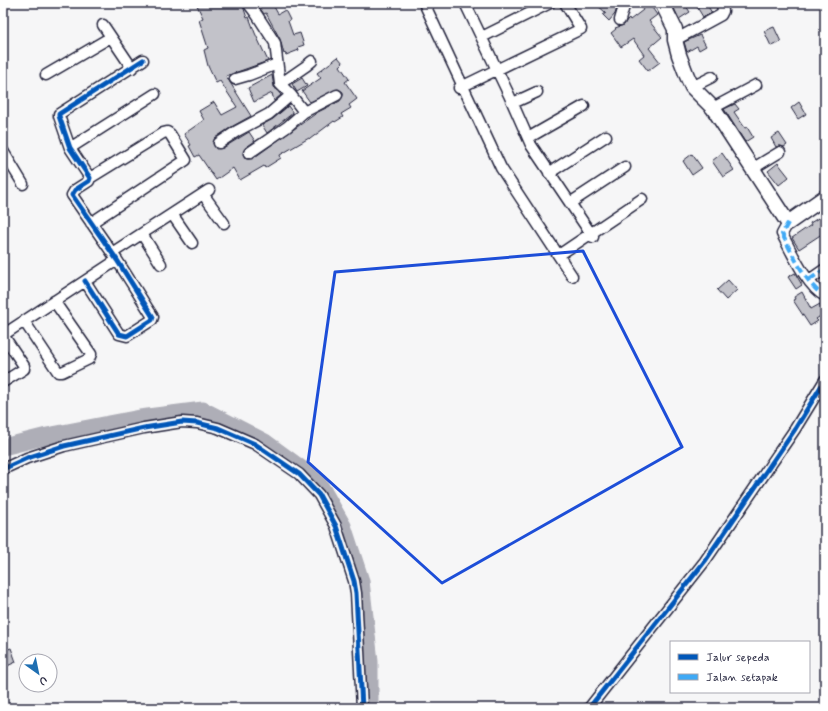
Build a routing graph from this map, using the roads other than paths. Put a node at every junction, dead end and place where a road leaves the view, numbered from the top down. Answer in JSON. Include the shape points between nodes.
{"nodes":[{"id":1,"x":248,"y":3,"type":"edge"},
{"id":2,"x":424,"y":3,"type":"edge"},
{"id":3,"x":466,"y":3,"type":"edge"},
{"id":4,"x":550,"y":3,"type":"edge"},
{"id":5,"x":565,"y":3,"type":"edge"},
{"id":6,"x":624,"y":3,"type":"edge"},
{"id":7,"x":662,"y":3,"type":"edge"},
{"id":8,"x":722,"y":3,"type":"edge"},
{"id":9,"x":620,"y":20,"type":"dead end"},
{"id":10,"x":103,"y":25,"type":"dead end"},
{"id":11,"x":111,"y":37,"type":"junction"},
{"id":12,"x":482,"y":37,"type":"junction"},
{"id":13,"x":675,"y":40,"type":"junction"},
{"id":14,"x":144,"y":60,"type":"dead end"},
{"id":15,"x":312,"y":61,"type":"dead end"},
{"id":16,"x":277,"y":64,"type":"junction"},
{"id":17,"x":132,"y":68,"type":"junction"},
{"id":18,"x":497,"y":70,"type":"junction"},
{"id":19,"x":46,"y":75,"type":"dead end"},
{"id":20,"x":712,"y":77,"type":"dead end"},
{"id":21,"x":235,"y":79,"type":"dead end"},
{"id":22,"x":280,"y":84,"type":"junction"},
{"id":23,"x":756,"y":86,"type":"dead end"},
{"id":24,"x":461,"y":87,"type":"junction"},
{"id":25,"x":692,"y":87,"type":"junction"},
{"id":26,"x":537,"y":92,"type":"dead end"},
{"id":27,"x":155,"y":94,"type":"dead end"},
{"id":28,"x":291,"y":95,"type":"junction"},
{"id":29,"x":337,"y":95,"type":"dead end"},
{"id":30,"x":513,"y":103,"type":"junction"},
{"id":31,"x":584,"y":106,"type":"dead end"},
{"id":32,"x":713,"y":108,"type":"junction"},
{"id":33,"x":304,"y":112,"type":"junction"},
{"id":34,"x":606,"y":136,"type":"dead end"},
{"id":35,"x":528,"y":138,"type":"junction"},
{"id":36,"x":219,"y":143,"type":"dead end"},
{"id":37,"x":70,"y":148,"type":"junction"},
{"id":38,"x":780,"y":152,"type":"dead end"},
{"id":39,"x":249,"y":153,"type":"dead end"},
{"id":40,"x":5,"y":156,"type":"edge"},
{"id":41,"x":625,"y":167,"type":"dead end"},
{"id":42,"x":752,"y":169,"type":"junction"},
{"id":43,"x":549,"y":173,"type":"junction"},
{"id":44,"x":90,"y":178,"type":"junction"},
{"id":45,"x":23,"y":184,"type":"dead end"},
{"id":46,"x":825,"y":197,"type":"edge"},
{"id":47,"x":642,"y":199,"type":"dead end"},
{"id":48,"x":570,"y":204,"type":"junction"},
{"id":49,"x":172,"y":214,"type":"junction"},
{"id":50,"x":788,"y":222,"type":"junction"},
{"id":51,"x":91,"y":223,"type":"junction"},
{"id":52,"x":224,"y":223,"type":"dead end"},
{"id":53,"x":142,"y":234,"type":"junction"},
{"id":54,"x":592,"y":235,"type":"junction"},
{"id":55,"x":192,"y":243,"type":"dead end"},
{"id":56,"x":558,"y":255,"type":"junction"},
{"id":57,"x":114,"y":257,"type":"junction"},
{"id":58,"x":161,"y":264,"type":"dead end"},
{"id":59,"x":825,"y":269,"type":"edge"},
{"id":60,"x":572,"y":276,"type":"dead end"},
{"id":61,"x":809,"y":280,"type":"junction"},
{"id":62,"x":85,"y":281,"type":"junction"},
{"id":63,"x":825,"y":296,"type":"edge"},
{"id":64,"x":54,"y":301,"type":"junction"},
{"id":65,"x":24,"y":321,"type":"junction"},
{"id":66,"x":3,"y":335,"type":"edge"},
{"id":67,"x":825,"y":380,"type":"edge"},
{"id":68,"x":3,"y":382,"type":"edge"},
{"id":69,"x":3,"y":469,"type":"edge"},
{"id":70,"x":362,"y":708,"type":"edge"},
{"id":71,"x":589,"y":708,"type":"edge"}],
"edges":[{"from":1,"to":16,"type":"street","via":[[275,43]]},
{"from":2,"to":24,"type":"street"},
{"from":3,"to":12,"type":"street"},
{"from":4,"to":12,"type":"street"},
{"from":5,"to":18,"type":"street","via":[[581,29]]},
{"from":6,"to":9,"type":"street"},
{"from":7,"to":13,"type":"street","via":[[675,29]]},
{"from":8,"to":13,"type":"street","via":[[721,15]]},
{"from":10,"to":11,"type":"street"},
{"from":11,"to":17,"type":"street"},
{"from":11,"to":19,"type":"street"},
{"from":12,"to":18,"type":"street"},
{"from":13,"to":25,"type":"street"},
{"from":14,"to":17,"type":"street"},
{"from":15,"to":22,"type":"street"},
{"from":16,"to":21,"type":"street"},
{"from":16,"to":22,"type":"street"},
{"from":17,"to":37,"type":"street","via":[[59,114]]},
{"from":18,"to":24,"type":"street"},
{"from":18,"to":30,"type":"street"},
{"from":20,"to":25,"type":"street"},
{"from":22,"to":28,"type":"street"},
{"from":23,"to":32,"type":"street"},
{"from":24,"to":56,"type":"street","via":[[501,168]]},
{"from":25,"to":32,"type":"street"},
{"from":26,"to":30,"type":"street"},
{"from":27,"to":37,"type":"street"},
{"from":28,"to":33,"type":"street"},
{"from":28,"to":36,"type":"street","via":[[269,114]]},
{"from":29,"to":33,"type":"street"},
{"from":30,"to":35,"type":"street"},
{"from":31,"to":35,"type":"street"},
{"from":32,"to":42,"type":"street"},
{"from":33,"to":39,"type":"street","via":[[279,134]]},
{"from":34,"to":43,"type":"street"},
{"from":35,"to":43,"type":"street"},
{"from":37,"to":44,"type":"street"},
{"from":38,"to":42,"type":"street"},
{"from":40,"to":45,"type":"street"},
{"from":41,"to":48,"type":"street"},
{"from":42,"to":50,"type":"street"},
{"from":43,"to":48,"type":"street"},
{"from":44,"to":51,"type":"street","via":[[72,195]]},
{"from":44,"to":51,"type":"street","via":[[167,132],[186,160]]},
{"from":46,"to":50,"type":"street"},
{"from":47,"to":54,"type":"street"},
{"from":48,"to":54,"type":"street"},
{"from":49,"to":52,"type":"street","via":[[206,192]]},
{"from":49,"to":53,"type":"street"},
{"from":49,"to":55,"type":"street"},
{"from":50,"to":61,"type":"street","via":[[782,234]]},
{"from":51,"to":57,"type":"street"},
{"from":53,"to":57,"type":"street"},
{"from":53,"to":58,"type":"street"},
{"from":54,"to":56,"type":"street"},
{"from":56,"to":60,"type":"street"},
{"from":57,"to":62,"type":"street"},
{"from":57,"to":62,"type":"street","via":[[153,317],[152,320],[127,336],[119,334]]},
{"from":59,"to":61,"type":"street"},
{"from":61,"to":63,"type":"street","via":[[816,290]]},
{"from":62,"to":64,"type":"street"},
{"from":64,"to":65,"type":"street"},
{"from":64,"to":65,"type":"street","via":[[91,354],[89,359],[58,372]]},
{"from":65,"to":66,"type":"street"},
{"from":66,"to":68,"type":"street","via":[[24,366],[24,369]]},
{"from":67,"to":71,"type":"street","via":[[795,429],[705,561]]},
{"from":69,"to":70,"type":"street","via":[[64,446],[182,422],[218,428],[255,444],[308,483],[319,495],[336,526],[356,593]]}]}
